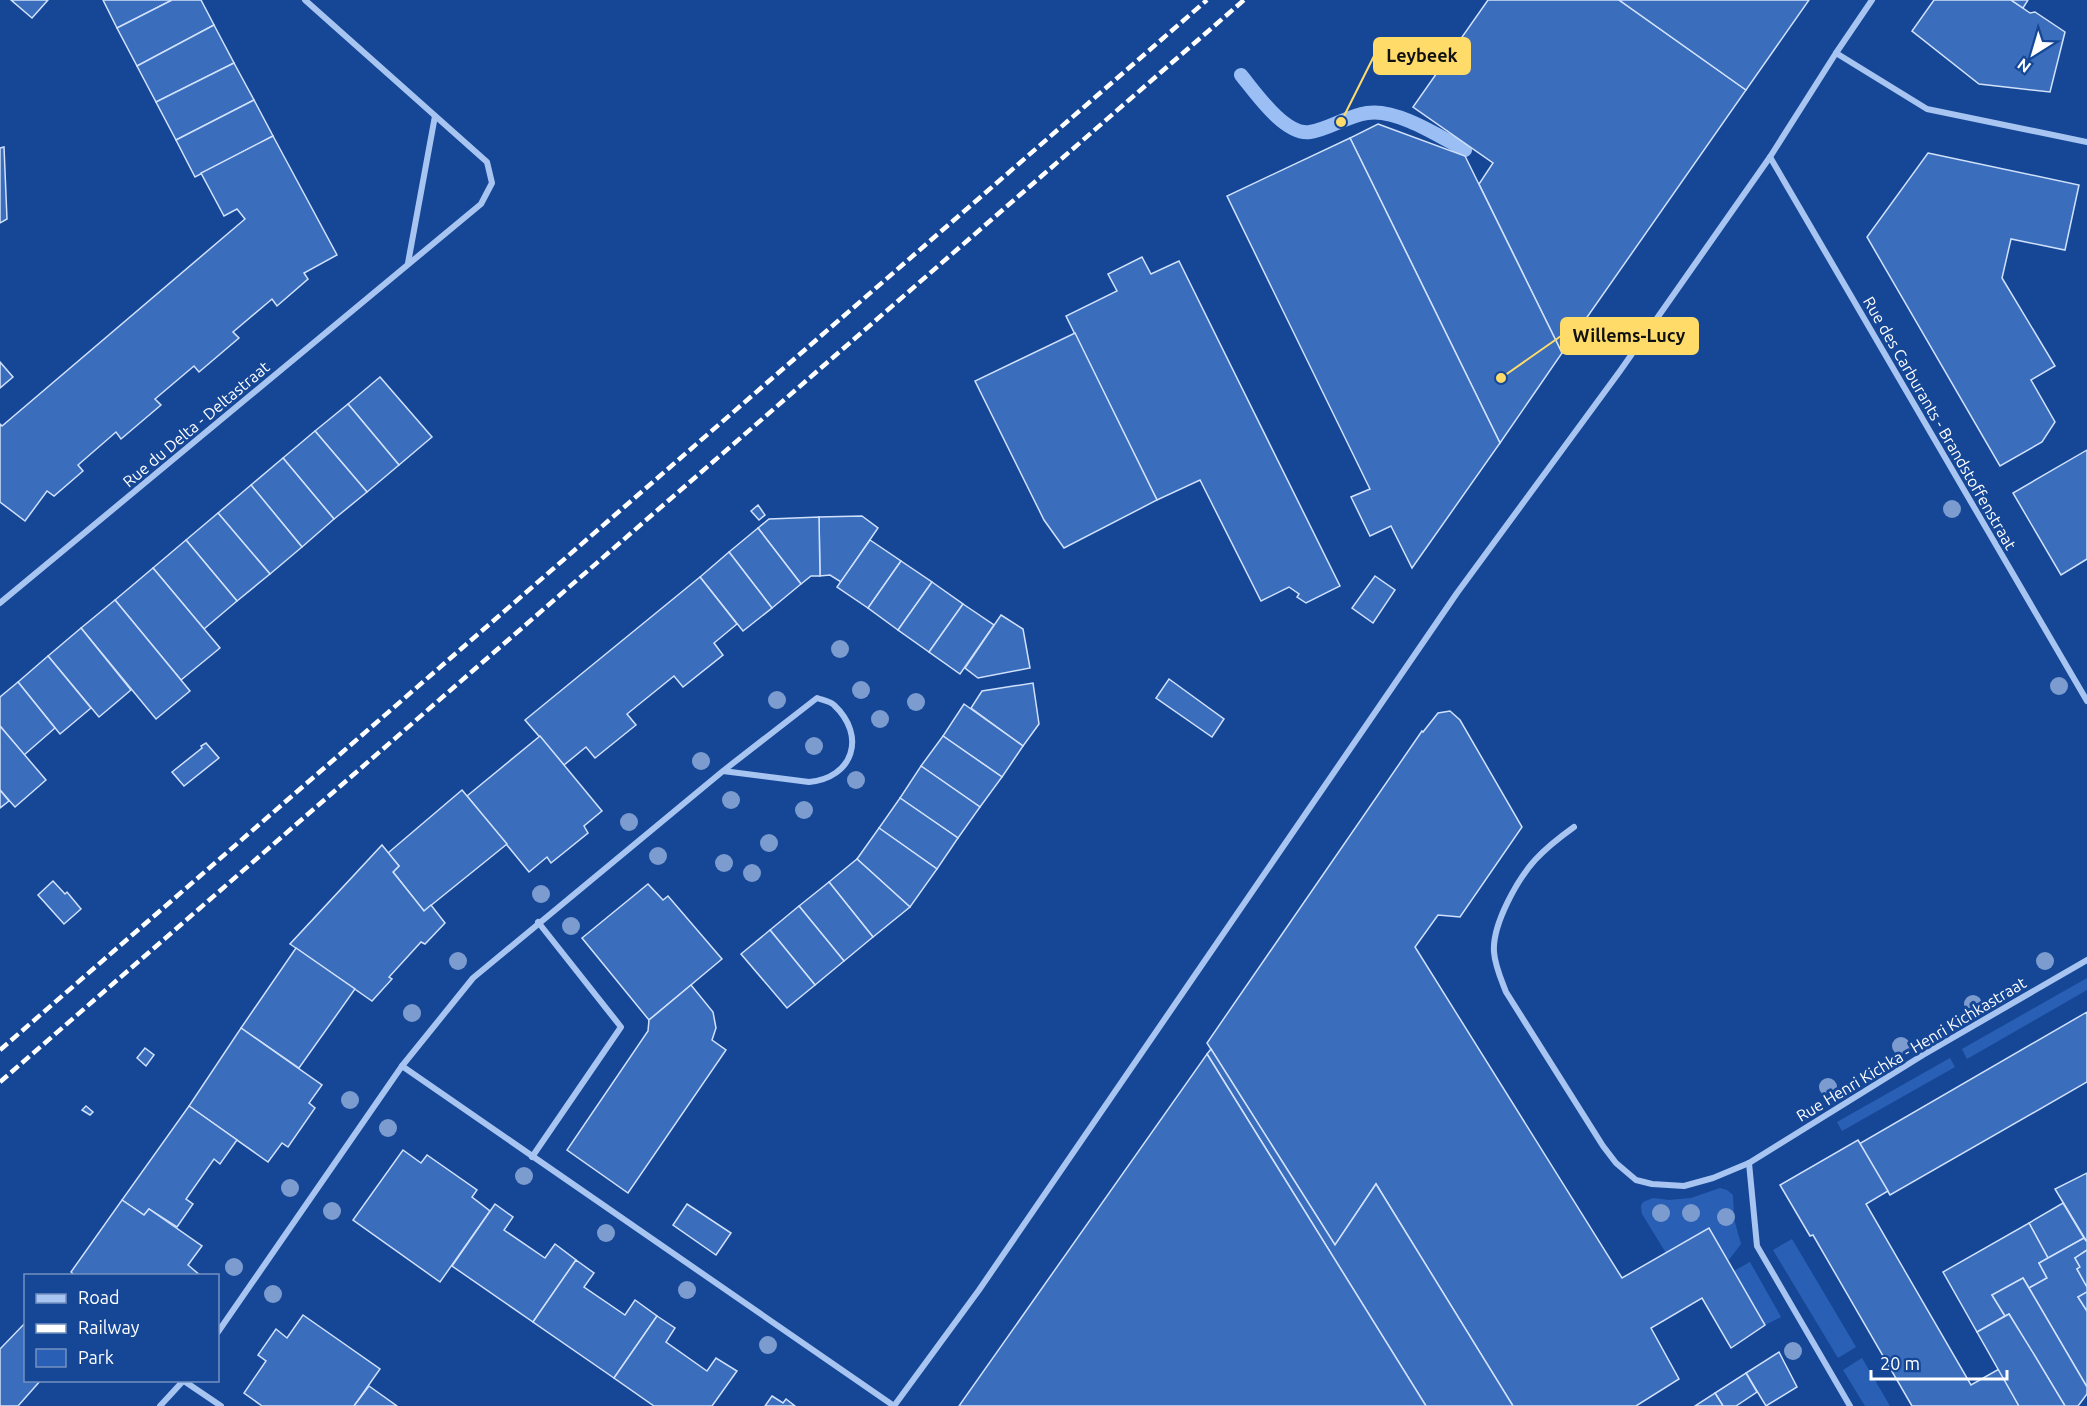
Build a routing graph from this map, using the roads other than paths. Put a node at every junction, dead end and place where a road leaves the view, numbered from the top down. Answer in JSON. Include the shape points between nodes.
{"nodes":[{"id":1,"x":305,"y":0,"type":"edge"},
{"id":2,"x":1872,"y":0,"type":"edge"},
{"id":3,"x":1836,"y":53,"type":"junction"},
{"id":4,"x":435,"y":116,"type":"junction"},
{"id":5,"x":2087,"y":142,"type":"edge"},
{"id":6,"x":1770,"y":158,"type":"junction"},
{"id":7,"x":408,"y":264,"type":"junction"},
{"id":8,"x":0,"y":603,"type":"edge"},
{"id":9,"x":2087,"y":701,"type":"edge"},
{"id":10,"x":723,"y":771,"type":"junction"},
{"id":11,"x":1574,"y":827,"type":"dead end"},
{"id":12,"x":538,"y":922,"type":"junction"},
{"id":13,"x":2087,"y":960,"type":"edge"},
{"id":14,"x":402,"y":1066,"type":"junction"},
{"id":15,"x":532,"y":1156,"type":"junction"},
{"id":16,"x":1749,"y":1163,"type":"junction"},
{"id":17,"x":219,"y":1331,"type":"edge"},
{"id":18,"x":183,"y":1382,"type":"edge"},
{"id":19,"x":185,"y":1382,"type":"edge"},
{"id":20,"x":160,"y":1406,"type":"edge"},
{"id":21,"x":221,"y":1406,"type":"edge"},
{"id":22,"x":894,"y":1406,"type":"edge"},
{"id":23,"x":1850,"y":1406,"type":"edge"}],
"edges":[{"from":1,"to":4,"type":"street","name":"Rue du Delta - Deltastraat"},
{"from":2,"to":3,"type":"street"},
{"from":3,"to":5,"type":"street","via":[[1927,109]]},
{"from":3,"to":6,"type":"street"},
{"from":4,"to":7,"type":"street"},
{"from":4,"to":7,"type":"street","name":"Rue du Delta - Deltastraat","via":[[487,162],[492,183],[481,204]]},
{"from":6,"to":9,"type":"street","name":"Rue des Carburants - Brandstoffenstraat"},
{"from":6,"to":22,"type":"street","via":[[1457,593],[979,1290]]},
{"from":7,"to":8,"type":"street","name":"Rue du Delta - Deltastraat"},
{"from":10,"to":10,"type":"street","via":[[821,781],[844,768],[852,750],[852,730],[833,704],[817,698]]},
{"from":10,"to":12,"type":"street"},
{"from":11,"to":16,"type":"street","name":"Rue Henri Kichka - Henri Kichkastraat","via":[[1534,861],[1498,924],[1494,951],[1506,992],[1603,1146],[1636,1180],[1684,1186]]},
{"from":12,"to":14,"type":"street","via":[[473,978]]},
{"from":12,"to":15,"type":"street","via":[[621,1027]]},
{"from":13,"to":16,"type":"street","name":"Rue Henri Kichka - Henri Kichkastraat"},
{"from":14,"to":15,"type":"street"},
{"from":14,"to":17,"type":"street"},
{"from":15,"to":22,"type":"street"},
{"from":16,"to":23,"type":"street","via":[[1757,1246]]},
{"from":18,"to":20,"type":"street"},
{"from":19,"to":21,"type":"street"}]}
